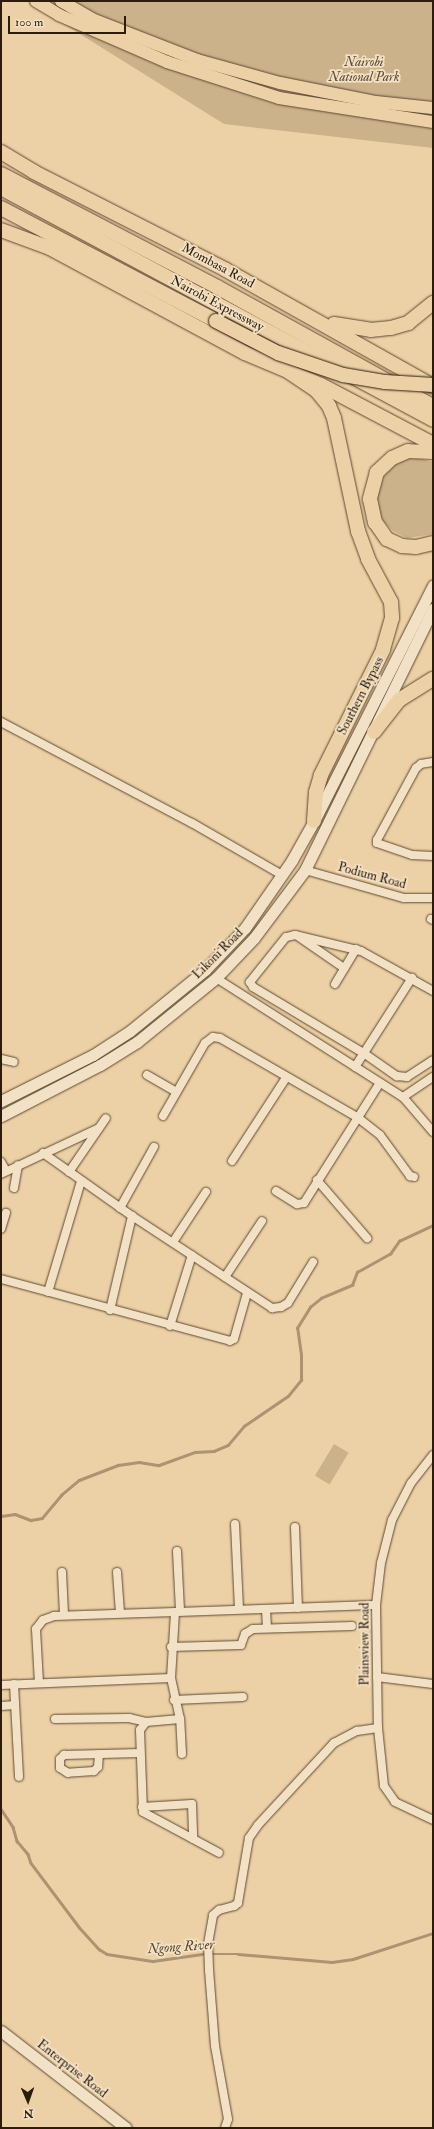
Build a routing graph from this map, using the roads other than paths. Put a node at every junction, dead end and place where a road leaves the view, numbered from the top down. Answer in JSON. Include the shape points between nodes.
{"nodes":[{"id":1,"x":36,"y":1,"type":"edge"},
{"id":2,"x":61,"y":1,"type":"edge"},
{"id":3,"x":433,"y":108,"type":"edge"},
{"id":4,"x":433,"y":122,"type":"edge"},
{"id":5,"x":1,"y":152,"type":"edge"},
{"id":6,"x":1,"y":174,"type":"edge"},
{"id":7,"x":1,"y":188,"type":"edge"},
{"id":8,"x":1,"y":208,"type":"edge"},
{"id":9,"x":20,"y":218,"type":"junction"},
{"id":10,"x":1,"y":230,"type":"edge"},
{"id":11,"x":50,"y":248,"type":"junction"},
{"id":12,"x":433,"y":302,"type":"edge"},
{"id":13,"x":318,"y":320,"type":"junction"},
{"id":14,"x":289,"y":372,"type":"junction"},
{"id":15,"x":433,"y":385,"type":"edge"},
{"id":16,"x":433,"y":406,"type":"edge"},
{"id":17,"x":433,"y":420,"type":"edge"},
{"id":18,"x":433,"y":444,"type":"edge"},
{"id":19,"x":433,"y":452,"type":"edge"},
{"id":20,"x":433,"y":543,"type":"edge"},
{"id":21,"x":433,"y":585,"type":"edge"},
{"id":22,"x":433,"y":609,"type":"edge"},
{"id":23,"x":433,"y":679,"type":"edge"},
{"id":24,"x":1,"y":722,"type":"edge"},
{"id":25,"x":374,"y":732,"type":"junction"},
{"id":26,"x":433,"y":762,"type":"edge"},
{"id":27,"x":314,"y":821,"type":"junction"},
{"id":28,"x":433,"y":856,"type":"edge"},
{"id":29,"x":305,"y":870,"type":"junction"},
{"id":30,"x":282,"y":875,"type":"junction"},
{"id":31,"x":433,"y":898,"type":"edge"},
{"id":32,"x":296,"y":935,"type":"junction"},
{"id":33,"x":356,"y":949,"type":"junction"},
{"id":34,"x":344,"y":968,"type":"junction"},
{"id":35,"x":205,"y":970,"type":"junction"},
{"id":36,"x":216,"y":978,"type":"junction"},
{"id":37,"x":412,"y":978,"type":"junction"},
{"id":38,"x":335,"y":984,"type":"dead end"},
{"id":39,"x":433,"y":991,"type":"edge"},
{"id":40,"x":365,"y":1054,"type":"junction"},
{"id":41,"x":1,"y":1059,"type":"edge"},
{"id":42,"x":433,"y":1060,"type":"edge"},
{"id":43,"x":14,"y":1062,"type":"dead end"},
{"id":44,"x":355,"y":1067,"type":"junction"},
{"id":45,"x":147,"y":1075,"type":"dead end"},
{"id":46,"x":433,"y":1077,"type":"edge"},
{"id":47,"x":286,"y":1078,"type":"junction"},
{"id":48,"x":380,"y":1083,"type":"junction"},
{"id":49,"x":177,"y":1092,"type":"junction"},
{"id":50,"x":403,"y":1097,"type":"junction"},
{"id":51,"x":1,"y":1101,"type":"edge"},
{"id":52,"x":1,"y":1116,"type":"edge"},
{"id":53,"x":163,"y":1116,"type":"dead end"},
{"id":54,"x":357,"y":1116,"type":"junction"},
{"id":55,"x":106,"y":1118,"type":"dead end"},
{"id":56,"x":99,"y":1128,"type":"junction"},
{"id":57,"x":433,"y":1132,"type":"edge"},
{"id":58,"x":154,"y":1147,"type":"dead end"},
{"id":59,"x":43,"y":1153,"type":"junction"},
{"id":60,"x":232,"y":1161,"type":"dead end"},
{"id":61,"x":1,"y":1162,"type":"edge"},
{"id":62,"x":18,"y":1165,"type":"junction"},
{"id":63,"x":4,"y":1172,"type":"edge"},
{"id":64,"x":69,"y":1172,"type":"junction"},
{"id":65,"x":414,"y":1177,"type":"dead end"},
{"id":66,"x":317,"y":1180,"type":"junction"},
{"id":67,"x":81,"y":1181,"type":"junction"},
{"id":68,"x":14,"y":1188,"type":"dead end"},
{"id":69,"x":206,"y":1192,"type":"dead end"},
{"id":70,"x":276,"y":1192,"type":"dead end"},
{"id":71,"x":120,"y":1208,"type":"junction"},
{"id":72,"x":6,"y":1213,"type":"dead end"},
{"id":73,"x":132,"y":1216,"type":"junction"},
{"id":74,"x":262,"y":1221,"type":"dead end"},
{"id":75,"x":1,"y":1229,"type":"edge"},
{"id":76,"x":368,"y":1238,"type":"dead end"},
{"id":77,"x":173,"y":1242,"type":"junction"},
{"id":78,"x":192,"y":1255,"type":"junction"},
{"id":79,"x":313,"y":1262,"type":"dead end"},
{"id":80,"x":225,"y":1277,"type":"junction"},
{"id":81,"x":1,"y":1279,"type":"edge"},
{"id":82,"x":48,"y":1292,"type":"junction"},
{"id":83,"x":247,"y":1293,"type":"junction"},
{"id":84,"x":110,"y":1310,"type":"junction"},
{"id":85,"x":170,"y":1326,"type":"junction"},
{"id":86,"x":433,"y":1455,"type":"edge"},
{"id":87,"x":235,"y":1524,"type":"dead end"},
{"id":88,"x":295,"y":1527,"type":"dead end"},
{"id":89,"x":177,"y":1551,"type":"dead end"},
{"id":90,"x":62,"y":1572,"type":"dead end"},
{"id":91,"x":117,"y":1572,"type":"dead end"},
{"id":92,"x":376,"y":1605,"type":"junction"},
{"id":93,"x":298,"y":1608,"type":"junction"},
{"id":94,"x":239,"y":1609,"type":"junction"},
{"id":95,"x":266,"y":1609,"type":"junction"},
{"id":96,"x":178,"y":1611,"type":"junction"},
{"id":97,"x":120,"y":1613,"type":"junction"},
{"id":98,"x":64,"y":1615,"type":"junction"},
{"id":99,"x":352,"y":1626,"type":"dead end"},
{"id":100,"x":267,"y":1628,"type":"junction"},
{"id":101,"x":171,"y":1647,"type":"junction"},
{"id":102,"x":376,"y":1677,"type":"junction"},
{"id":103,"x":171,"y":1678,"type":"junction"},
{"id":104,"x":39,"y":1683,"type":"junction"},
{"id":105,"x":1,"y":1684,"type":"edge"},
{"id":106,"x":14,"y":1684,"type":"junction"},
{"id":107,"x":433,"y":1684,"type":"edge"},
{"id":108,"x":243,"y":1697,"type":"dead end"},
{"id":109,"x":174,"y":1700,"type":"junction"},
{"id":110,"x":15,"y":1705,"type":"junction"},
{"id":111,"x":1,"y":1706,"type":"edge"},
{"id":112,"x":55,"y":1719,"type":"dead end"},
{"id":113,"x":180,"y":1719,"type":"junction"},
{"id":114,"x":146,"y":1722,"type":"junction"},
{"id":115,"x":378,"y":1728,"type":"junction"},
{"id":116,"x":140,"y":1753,"type":"junction"},
{"id":117,"x":99,"y":1754,"type":"junction"},
{"id":118,"x":182,"y":1754,"type":"dead end"},
{"id":119,"x":19,"y":1777,"type":"dead end"},
{"id":120,"x":142,"y":1807,"type":"junction"},
{"id":121,"x":433,"y":1820,"type":"edge"},
{"id":122,"x":193,"y":1839,"type":"junction"},
{"id":123,"x":219,"y":1852,"type":"dead end"},
{"id":124,"x":1,"y":2031,"type":"edge"},
{"id":125,"x":126,"y":2128,"type":"edge"},
{"id":126,"x":225,"y":2128,"type":"edge"}],
"edges":[{"from":1,"to":4,"type":"main road","via":[[59,15],[167,62],[279,98]]},
{"from":2,"to":3,"type":"main road","via":[[92,19],[197,60],[280,83],[376,102]]},
{"from":5,"to":13,"type":"highway","name":"Mombasa Road","via":[[34,172]]},
{"from":6,"to":16,"type":"highway","name":"Nairobi Expressway"},
{"from":7,"to":17,"type":"highway","name":"Nairobi Expressway"},
{"from":8,"to":9,"type":"highway"},
{"from":9,"to":11,"type":"highway","via":[[40,234]]},
{"from":9,"to":15,"type":"highway","bridge":true,"via":[[278,353],[343,375],[385,382]]},
{"from":10,"to":11,"type":"highway"},
{"from":11,"to":14,"type":"highway","via":[[234,348]]},
{"from":12,"to":13,"type":"highway","via":[[408,323],[391,328],[350,328]]},
{"from":13,"to":15,"type":"highway","name":"Mombasa Road"},
{"from":14,"to":18,"type":"highway","via":[[321,385]]},
{"from":14,"to":27,"type":"highway","via":[[317,391],[329,406],[334,418],[358,531],[390,602],[392,618],[384,650],[321,775],[316,792]]},
{"from":19,"to":20,"type":"highway","via":[[408,452],[392,458],[377,472],[370,499],[375,522],[387,539],[402,546],[416,547]]},
{"from":21,"to":27,"type":"main road","name":"Southern Bypass"},
{"from":22,"to":25,"type":"main road","name":"Southern Bypass"},
{"from":23,"to":25,"type":"highway","via":[[399,700]]},
{"from":24,"to":30,"type":"street","via":[[192,823]]},
{"from":25,"to":29,"type":"main road","name":"Likoni Road"},
{"from":26,"to":28,"type":"street","via":[[421,764],[416,768],[377,840],[377,843],[412,855]]},
{"from":27,"to":30,"type":"main road","name":"Likoni Road"},
{"from":29,"to":31,"type":"street","name":"Podium Road","via":[[404,898]]},
{"from":29,"to":36,"type":"main road","name":"Likoni Road","via":[[271,918]]},
{"from":30,"to":35,"type":"main road","name":"Likoni Road","via":[[245,928]]},
{"from":32,"to":33,"type":"street"},
{"from":32,"to":34,"type":"street"},
{"from":32,"to":40,"type":"street","via":[[286,937],[250,982],[253,987]]},
{"from":33,"to":34,"type":"street"},
{"from":33,"to":37,"type":"street"},
{"from":34,"to":38,"type":"street"},
{"from":35,"to":36,"type":"main road"},
{"from":35,"to":51,"type":"main road","name":"Likoni Road","via":[[166,1005],[110,1045]]},
{"from":36,"to":44,"type":"street"},
{"from":36,"to":52,"type":"main road","name":"Likoni Road","via":[[118,1055]]},
{"from":37,"to":39,"type":"street"},
{"from":37,"to":40,"type":"street"},
{"from":40,"to":42,"type":"street","via":[[401,1077]]},
{"from":40,"to":44,"type":"street"},
{"from":41,"to":43,"type":"street"},
{"from":44,"to":48,"type":"street"},
{"from":45,"to":49,"type":"street"},
{"from":46,"to":50,"type":"street"},
{"from":47,"to":49,"type":"street","via":[[220,1038],[213,1038],[205,1043]]},
{"from":47,"to":54,"type":"street"},
{"from":47,"to":60,"type":"street"},
{"from":48,"to":50,"type":"street"},
{"from":48,"to":54,"type":"street"},
{"from":49,"to":53,"type":"street"},
{"from":50,"to":57,"type":"street"},
{"from":54,"to":65,"type":"street","via":[[380,1135],[410,1176]]},
{"from":54,"to":66,"type":"street"},
{"from":55,"to":56,"type":"street"},
{"from":56,"to":59,"type":"street"},
{"from":56,"to":64,"type":"street"},
{"from":58,"to":71,"type":"street"},
{"from":59,"to":62,"type":"street"},
{"from":59,"to":64,"type":"street"},
{"from":61,"to":63,"type":"street"},
{"from":62,"to":63,"type":"street"},
{"from":62,"to":68,"type":"street"},
{"from":64,"to":67,"type":"street"},
{"from":66,"to":70,"type":"street","via":[[301,1205]]},
{"from":66,"to":76,"type":"street"},
{"from":67,"to":71,"type":"street"},
{"from":67,"to":82,"type":"street"},
{"from":69,"to":77,"type":"street"},
{"from":71,"to":73,"type":"street"},
{"from":72,"to":75,"type":"street"},
{"from":73,"to":77,"type":"street"},
{"from":73,"to":84,"type":"street"},
{"from":74,"to":80,"type":"street"},
{"from":77,"to":78,"type":"street"},
{"from":78,"to":80,"type":"street"},
{"from":78,"to":85,"type":"street"},
{"from":79,"to":83,"type":"street","via":[[284,1306],[272,1308]]},
{"from":80,"to":83,"type":"street"},
{"from":81,"to":82,"type":"street"},
{"from":82,"to":84,"type":"street"},
{"from":83,"to":85,"type":"street","via":[[232,1341]]},
{"from":84,"to":85,"type":"street"},
{"from":86,"to":92,"type":"street","name":"Plainsview Road","via":[[411,1483],[392,1520],[381,1563]]},
{"from":87,"to":94,"type":"street"},
{"from":88,"to":93,"type":"street"},
{"from":89,"to":96,"type":"street"},
{"from":90,"to":98,"type":"street"},
{"from":91,"to":97,"type":"street"},
{"from":92,"to":93,"type":"street"},
{"from":92,"to":102,"type":"street","name":"Plainsview Road"},
{"from":93,"to":95,"type":"street"},
{"from":94,"to":95,"type":"street"},
{"from":94,"to":96,"type":"street"},
{"from":95,"to":100,"type":"street"},
{"from":96,"to":97,"type":"street"},
{"from":96,"to":101,"type":"street"},
{"from":97,"to":98,"type":"street"},
{"from":98,"to":104,"type":"street","via":[[48,1617],[36,1629]]},
{"from":99,"to":100,"type":"street"},
{"from":100,"to":101,"type":"street","via":[[247,1632],[241,1645]]},
{"from":101,"to":103,"type":"street"},
{"from":102,"to":107,"type":"street"},
{"from":102,"to":115,"type":"street","name":"Plainsview Road"},
{"from":103,"to":104,"type":"street"},
{"from":103,"to":109,"type":"street"},
{"from":104,"to":106,"type":"street"},
{"from":105,"to":106,"type":"street"},
{"from":106,"to":110,"type":"street"},
{"from":108,"to":109,"type":"street"},
{"from":109,"to":113,"type":"street"},
{"from":110,"to":111,"type":"street"},
{"from":110,"to":119,"type":"street"},
{"from":112,"to":114,"type":"street","via":[[129,1718]]},
{"from":113,"to":114,"type":"street"},
{"from":113,"to":118,"type":"street"},
{"from":114,"to":116,"type":"street","via":[[140,1728]]},
{"from":115,"to":121,"type":"street","name":"Plainsview Road","via":[[382,1770],[388,1793],[395,1802]]},
{"from":115,"to":126,"type":"street","via":[[357,1731],[334,1743],[258,1825],[249,1838],[238,1902],[214,1915],[208,1944],[209,1970],[214,2046],[228,2119]]},
{"from":116,"to":117,"type":"street"},
{"from":116,"to":120,"type":"street"},
{"from":117,"to":117,"type":"street","via":[[98,1767],[94,1771],[68,1773],[60,1768],[60,1759],[64,1755]]},
{"from":120,"to":122,"type":"street","via":[[147,1815]]},
{"from":120,"to":122,"type":"street","via":[[192,1804]]},
{"from":122,"to":123,"type":"street"},
{"from":124,"to":125,"type":"main road","name":"Enterprise Road"}]}
